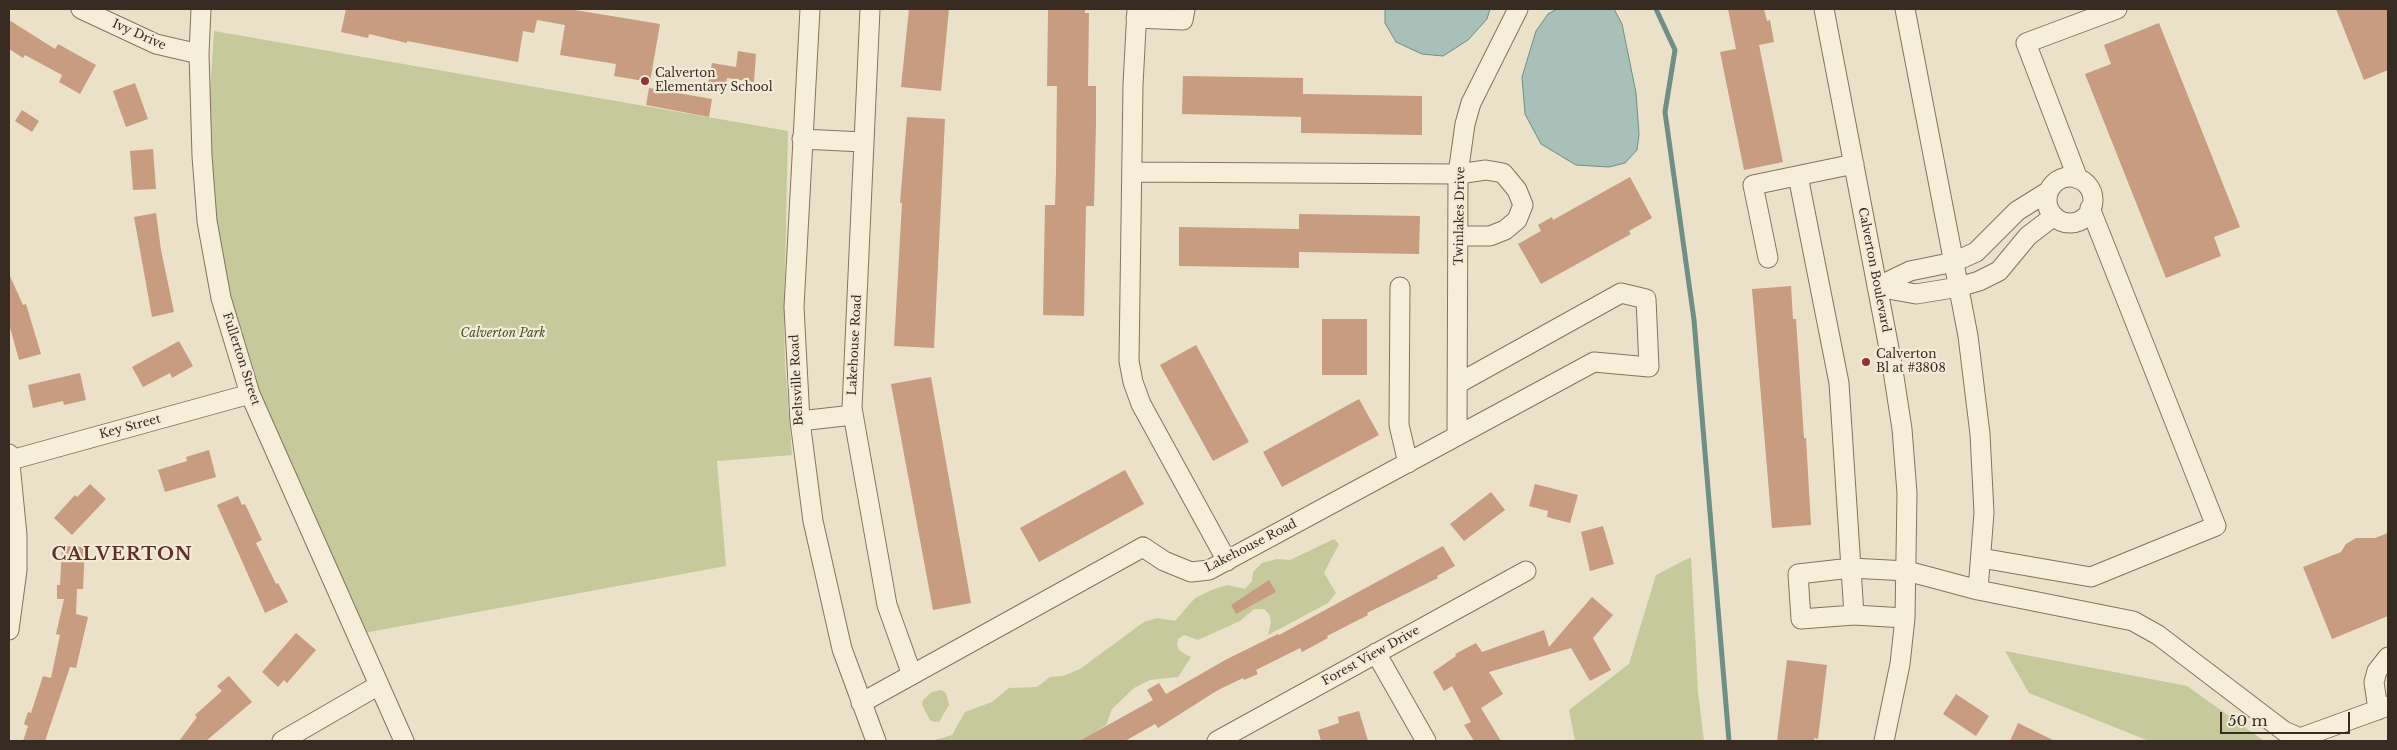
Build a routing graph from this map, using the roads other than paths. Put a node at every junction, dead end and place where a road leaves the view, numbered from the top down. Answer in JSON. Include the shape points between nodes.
{"nodes":[{"id":1,"x":81,"y":9,"type":"edge"},
{"id":2,"x":201,"y":9,"type":"edge"},
{"id":3,"x":810,"y":9,"type":"edge"},
{"id":4,"x":870,"y":9,"type":"edge"},
{"id":5,"x":1185,"y":9,"type":"edge"},
{"id":6,"x":1518,"y":9,"type":"edge"},
{"id":7,"x":1824,"y":9,"type":"edge"},
{"id":8,"x":1905,"y":9,"type":"edge"},
{"id":9,"x":2117,"y":9,"type":"edge"},
{"id":10,"x":1137,"y":13,"type":"edge"},
{"id":11,"x":199,"y":54,"type":"junction"},
{"id":12,"x":802,"y":139,"type":"junction"},
{"id":13,"x":863,"y":142,"type":"junction"},
{"id":14,"x":1854,"y":164,"type":"junction"},
{"id":15,"x":1132,"y":172,"type":"junction"},
{"id":16,"x":1458,"y":174,"type":"junction"},
{"id":17,"x":1798,"y":176,"type":"junction"},
{"id":18,"x":2078,"y":179,"type":"junction"},
{"id":19,"x":2048,"y":191,"type":"junction"},
{"id":20,"x":2090,"y":208,"type":"junction"},
{"id":21,"x":2054,"y":216,"type":"junction"},
{"id":22,"x":1459,"y":236,"type":"junction"},
{"id":23,"x":1768,"y":258,"type":"dead end"},
{"id":24,"x":1954,"y":262,"type":"junction"},
{"id":25,"x":1400,"y":287,"type":"dead end"},
{"id":26,"x":1878,"y":287,"type":"junction"},
{"id":27,"x":1959,"y":287,"type":"junction"},
{"id":28,"x":1459,"y":383,"type":"junction"},
{"id":29,"x":250,"y":394,"type":"junction"},
{"id":30,"x":853,"y":415,"type":"junction"},
{"id":31,"x":800,"y":421,"type":"junction"},
{"id":32,"x":1457,"y":436,"type":"junction"},
{"id":33,"x":10,"y":457,"type":"edge"},
{"id":34,"x":1408,"y":463,"type":"junction"},
{"id":35,"x":1980,"y":558,"type":"junction"},
{"id":36,"x":1227,"y":560,"type":"junction"},
{"id":37,"x":1851,"y":568,"type":"junction"},
{"id":38,"x":1907,"y":571,"type":"junction"},
{"id":39,"x":1526,"y":572,"type":"dead end"},
{"id":40,"x":1978,"y":590,"type":"junction"},
{"id":41,"x":1854,"y":615,"type":"junction"},
{"id":42,"x":1905,"y":618,"type":"junction"},
{"id":43,"x":9,"y":630,"type":"edge"},
{"id":44,"x":1376,"y":653,"type":"junction"},
{"id":45,"x":2388,"y":657,"type":"edge"},
{"id":46,"x":912,"y":675,"type":"junction"},
{"id":47,"x":379,"y":685,"type":"junction"},
{"id":48,"x":861,"y":703,"type":"junction"},
{"id":49,"x":2383,"y":708,"type":"edge"},
{"id":50,"x":2325,"y":737,"type":"edge"},
{"id":51,"x":282,"y":741,"type":"edge"},
{"id":52,"x":404,"y":741,"type":"edge"},
{"id":53,"x":876,"y":741,"type":"edge"},
{"id":54,"x":1217,"y":741,"type":"edge"},
{"id":55,"x":1426,"y":741,"type":"edge"},
{"id":56,"x":1884,"y":741,"type":"edge"}],
"edges":[{"from":1,"to":11,"type":"street","name":"Ivy Drive","via":[[156,44]]},
{"from":2,"to":11,"type":"street","name":"Fullerton Street"},
{"from":3,"to":12,"type":"street","name":"Beltsville Road"},
{"from":4,"to":13,"type":"street","name":"Lakehouse Road"},
{"from":5,"to":10,"type":"street","via":[[1183,20]]},
{"from":6,"to":16,"type":"street","name":"Twinlakes Drive","via":[[1471,103]]},
{"from":7,"to":14,"type":"street","name":"Calverton Boulevard"},
{"from":8,"to":24,"type":"street"},
{"from":9,"to":18,"type":"street","via":[[2026,43]]},
{"from":10,"to":15,"type":"street"},
{"from":11,"to":29,"type":"street","name":"Fullerton Street","via":[[207,221],[221,298]]},
{"from":12,"to":13,"type":"street"},
{"from":12,"to":31,"type":"street","name":"Beltsville Road","via":[[794,307]]},
{"from":13,"to":30,"type":"street","name":"Lakehouse Road"},
{"from":14,"to":17,"type":"street"},
{"from":14,"to":26,"type":"street","name":"Calverton Boulevard"},
{"from":15,"to":16,"type":"street"},
{"from":15,"to":36,"type":"street","via":[[1128,341],[1133,382],[1141,404]]},
{"from":16,"to":22,"type":"street","name":"Twinlakes Drive"},
{"from":16,"to":22,"type":"street","via":[[1486,170],[1503,173],[1517,190],[1523,205],[1517,220],[1505,230],[1490,236]]},
{"from":17,"to":23,"type":"street","via":[[1753,185]]},
{"from":17,"to":37,"type":"street","via":[[1839,383]]},
{"from":18,"to":19,"type":"street","via":[[2058,180]]},
{"from":18,"to":20,"type":"street","via":[[2089,188]]},
{"from":19,"to":21,"type":"street","via":[[2047,204]]},
{"from":19,"to":24,"type":"street","via":[[2016,211],[1976,252]]},
{"from":20,"to":21,"type":"street","via":[[2087,214],[2074,222]]},
{"from":20,"to":35,"type":"street","via":[[2216,526],[2091,577]]},
{"from":21,"to":27,"type":"street","via":[[2028,236],[1999,270]]},
{"from":22,"to":28,"type":"street","name":"Twinlakes Drive"},
{"from":24,"to":26,"type":"street","via":[[1910,271]]},
{"from":24,"to":27,"type":"street"},
{"from":25,"to":34,"type":"street","via":[[1399,424]]},
{"from":26,"to":27,"type":"street","via":[[1916,294]]},
{"from":26,"to":38,"type":"street","name":"Calverton Boulevard","via":[[1902,429],[1907,494]]},
{"from":27,"to":35,"type":"street","via":[[1982,450],[1984,513]]},
{"from":28,"to":32,"type":"street","name":"Twinlakes Drive"},
{"from":28,"to":32,"type":"street","name":"Lakehouse Road","via":[[1621,293],[1646,299],[1649,368],[1594,362]]},
{"from":29,"to":33,"type":"street","name":"Key Street"},
{"from":29,"to":47,"type":"street","name":"Fullerton Street"},
{"from":30,"to":31,"type":"street"},
{"from":30,"to":46,"type":"street","name":"Lakehouse Road","via":[[887,605]]},
{"from":31,"to":48,"type":"street","name":"Beltsville Road","via":[[813,521],[827,588],[842,649]]},
{"from":32,"to":34,"type":"street","name":"Lakehouse Road"},
{"from":33,"to":43,"type":"street","via":[[17,570]]},
{"from":34,"to":36,"type":"street","name":"Lakehouse Road"},
{"from":35,"to":40,"type":"street"},
{"from":36,"to":46,"type":"street","name":"Lakehouse Road","via":[[1209,570],[1191,572],[1164,561],[1143,547]]},
{"from":37,"to":38,"type":"street"},
{"from":37,"to":41,"type":"street"},
{"from":37,"to":41,"type":"street","via":[[1798,574],[1801,619]]},
{"from":38,"to":40,"type":"street"},
{"from":38,"to":42,"type":"street","name":"Calverton Boulevard"},
{"from":39,"to":44,"type":"street","name":"Forest View Drive"},
{"from":40,"to":50,"type":"street","via":[[2133,621],[2158,635],[2293,736]]},
{"from":41,"to":42,"type":"street"},
{"from":42,"to":56,"type":"street","name":"Calverton Boulevard","via":[[1900,664]]},
{"from":44,"to":54,"type":"street","name":"Forest View Drive"},
{"from":44,"to":55,"type":"street"},
{"from":45,"to":49,"type":"street","via":[[2376,671],[2374,682]]},
{"from":46,"to":48,"type":"street","name":"Lakehouse Road"},
{"from":47,"to":51,"type":"street"},
{"from":47,"to":52,"type":"street","name":"Fullerton Street"},
{"from":48,"to":53,"type":"street","name":"Beltsville Road"},
{"from":49,"to":50,"type":"street"}]}
